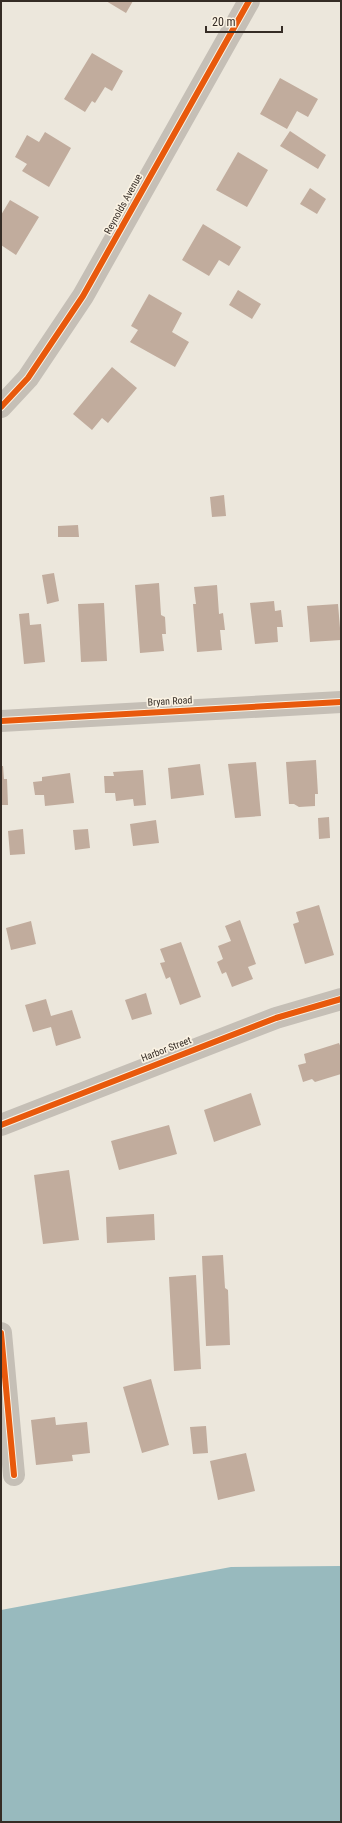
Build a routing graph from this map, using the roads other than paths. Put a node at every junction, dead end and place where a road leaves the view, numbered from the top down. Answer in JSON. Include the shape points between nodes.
{"nodes":[{"id":1,"x":248,"y":1,"type":"edge"},
{"id":2,"x":1,"y":406,"type":"edge"},
{"id":3,"x":341,"y":702,"type":"edge"},
{"id":4,"x":1,"y":721,"type":"edge"},
{"id":5,"x":341,"y":998,"type":"edge"},
{"id":6,"x":1,"y":1125,"type":"edge"},
{"id":7,"x":1,"y":1333,"type":"edge"},
{"id":8,"x":14,"y":1475,"type":"dead end"}],
"edges":[{"from":1,"to":2,"type":"street","name":"Reynolds Avenue","via":[[83,296],[28,378]]},
{"from":3,"to":4,"type":"street","name":"Bryan Road"},
{"from":5,"to":6,"type":"street","name":"Harbor Street","via":[[276,1018]]},
{"from":7,"to":8,"type":"street"}]}
